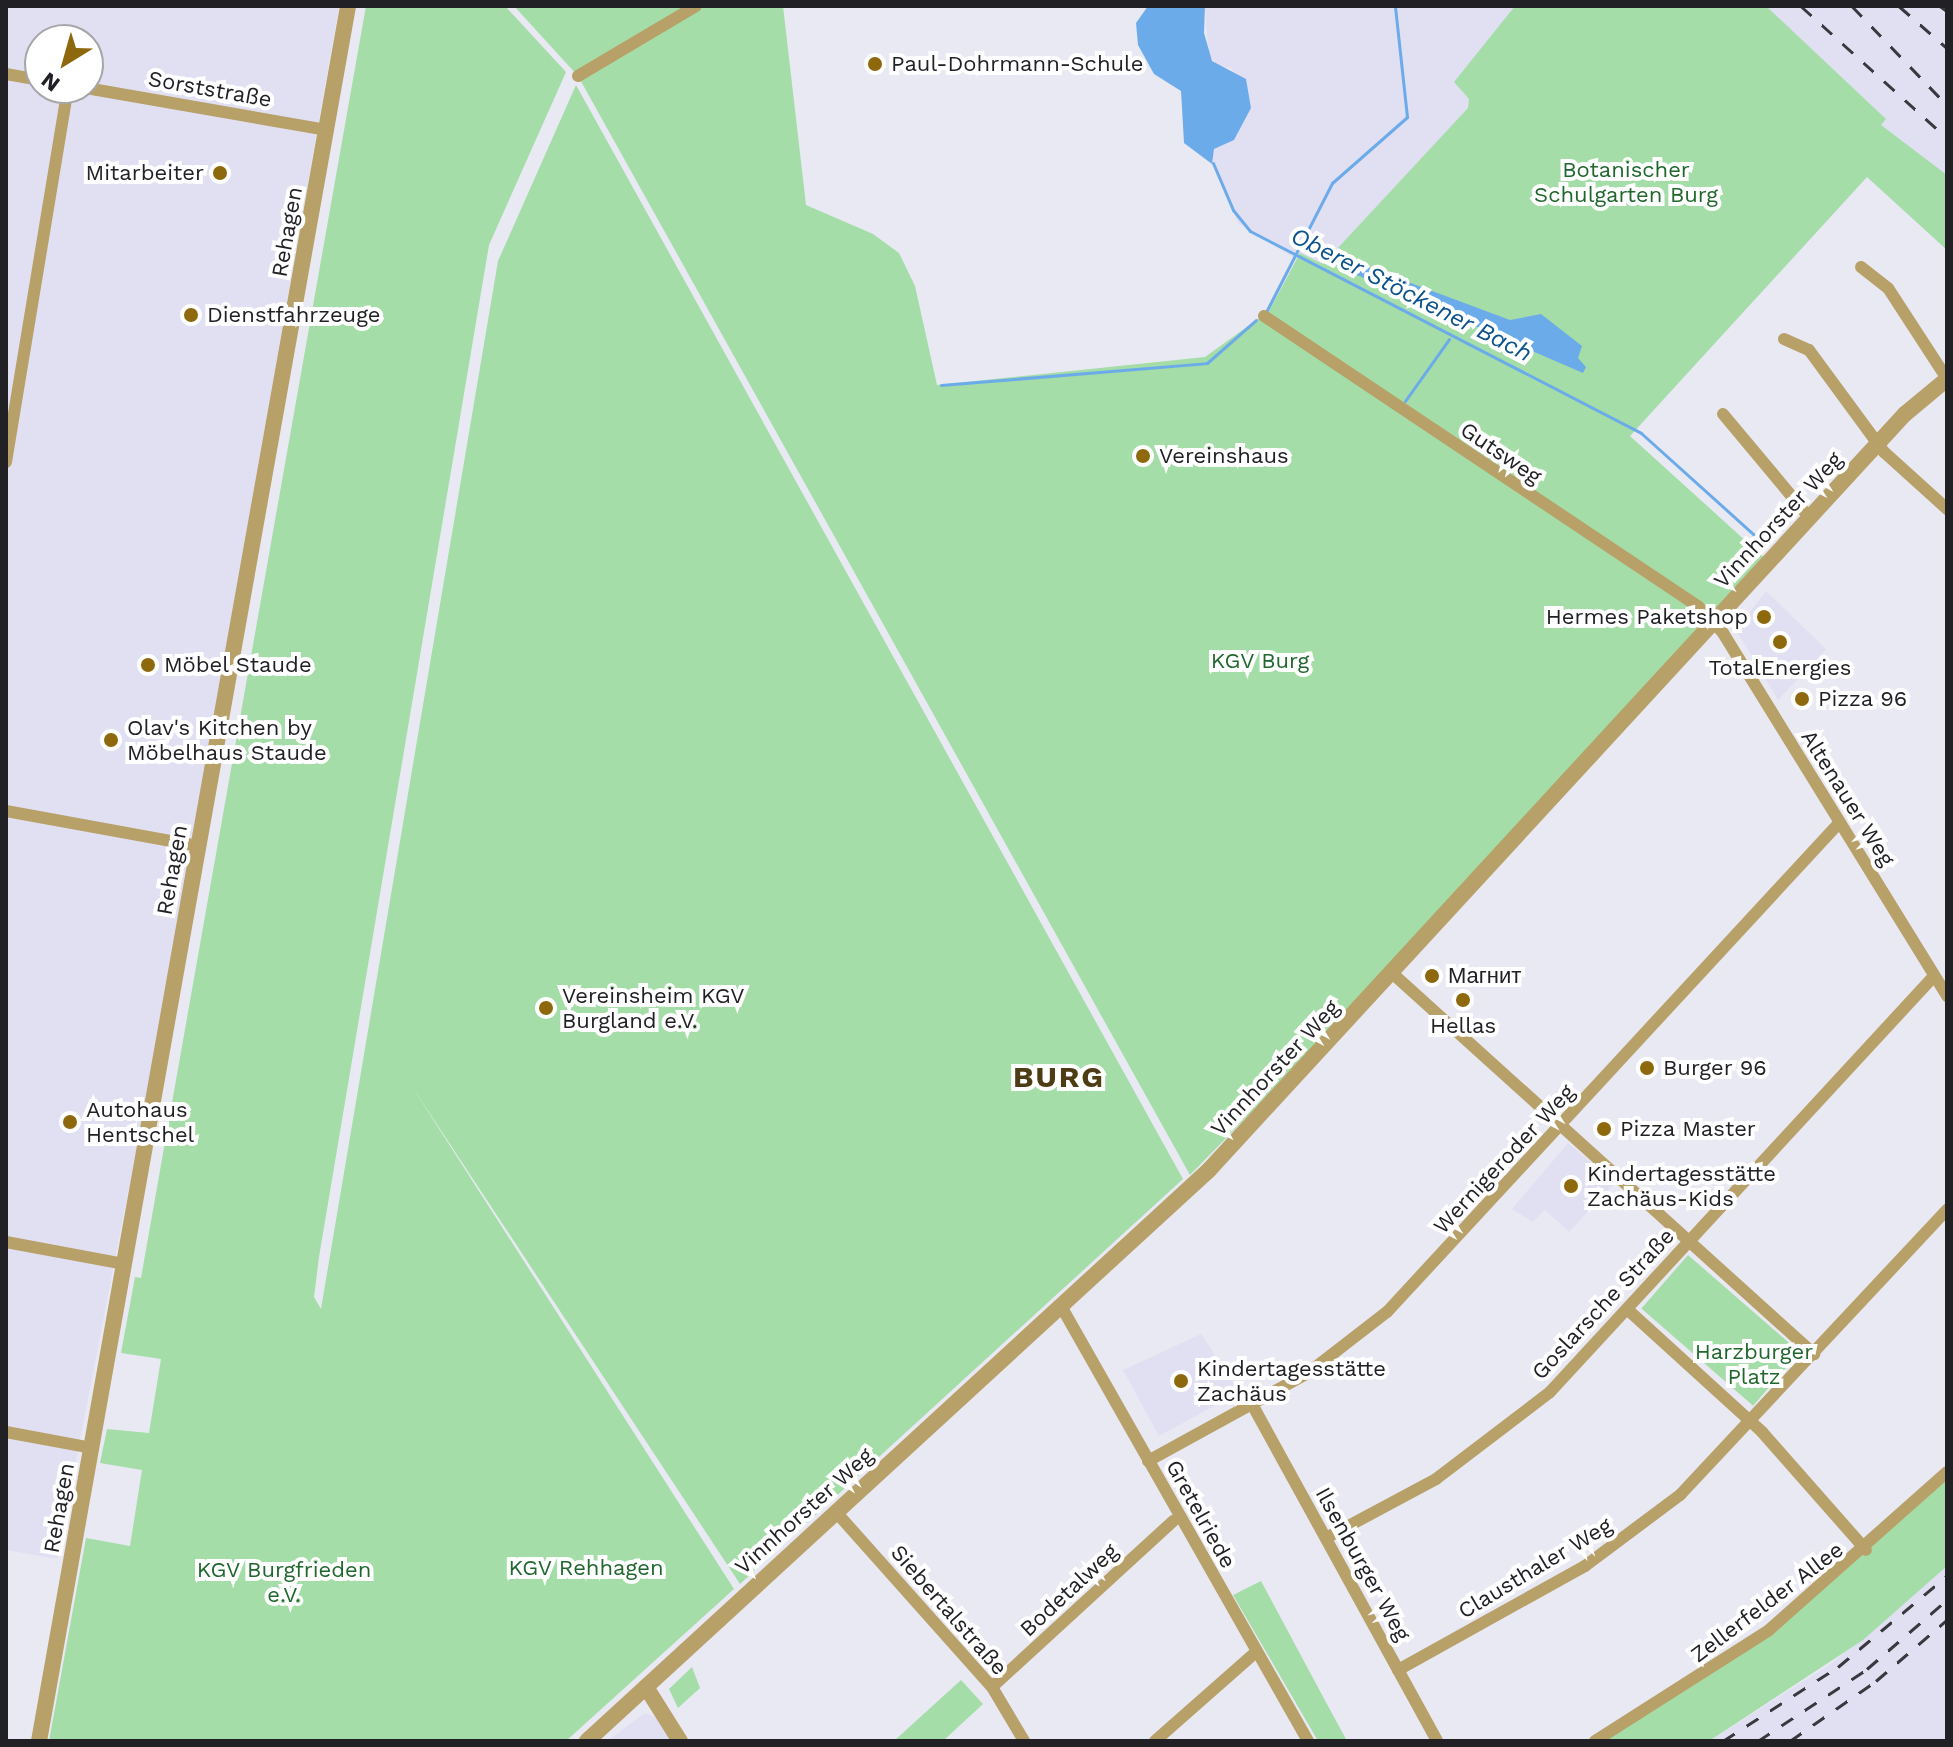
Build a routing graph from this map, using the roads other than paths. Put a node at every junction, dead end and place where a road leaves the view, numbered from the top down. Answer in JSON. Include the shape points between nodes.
{"nodes":[{"id":1,"x":348,"y":6,"type":"edge"},
{"id":2,"x":696,"y":6,"type":"edge"},
{"id":3,"x":578,"y":76,"type":"dead end"},
{"id":4,"x":104,"y":91,"type":"edge"},
{"id":5,"x":65,"y":104,"type":"edge"},
{"id":6,"x":327,"y":130,"type":"junction"},
{"id":7,"x":1861,"y":267,"type":"dead end"},
{"id":8,"x":1264,"y":316,"type":"dead end"},
{"id":9,"x":1784,"y":339,"type":"dead end"},
{"id":10,"x":1947,"y":379,"type":"edge"},
{"id":11,"x":1723,"y":414,"type":"dead end"},
{"id":12,"x":1879,"y":443,"type":"junction"},
{"id":13,"x":6,"y":462,"type":"edge"},
{"id":14,"x":1947,"y":509,"type":"edge"},
{"id":15,"x":1810,"y":518,"type":"junction"},
{"id":16,"x":1713,"y":624,"type":"junction"},
{"id":17,"x":6,"y":811,"type":"edge"},
{"id":18,"x":1840,"y":822,"type":"junction"},
{"id":19,"x":199,"y":846,"type":"junction"},
{"id":20,"x":1392,"y":973,"type":"junction"},
{"id":21,"x":1942,"y":984,"type":"edge"},
{"id":22,"x":1562,"y":1125,"type":"junction"},
{"id":23,"x":1947,"y":1210,"type":"edge"},
{"id":24,"x":1690,"y":1240,"type":"junction"},
{"id":25,"x":6,"y":1242,"type":"edge"},
{"id":26,"x":125,"y":1264,"type":"junction"},
{"id":27,"x":1061,"y":1306,"type":"junction"},
{"id":28,"x":1627,"y":1309,"type":"junction"},
{"id":29,"x":1814,"y":1354,"type":"junction"},
{"id":30,"x":1253,"y":1406,"type":"junction"},
{"id":31,"x":1752,"y":1422,"type":"junction"},
{"id":32,"x":6,"y":1432,"type":"edge"},
{"id":33,"x":92,"y":1448,"type":"junction"},
{"id":34,"x":1148,"y":1461,"type":"junction"},
{"id":35,"x":1947,"y":1472,"type":"edge"},
{"id":36,"x":836,"y":1512,"type":"junction"},
{"id":37,"x":1173,"y":1521,"type":"dead end"},
{"id":38,"x":1326,"y":1538,"type":"junction"},
{"id":39,"x":1866,"y":1550,"type":"junction"},
{"id":40,"x":1256,"y":1652,"type":"junction"},
{"id":41,"x":1398,"y":1670,"type":"junction"},
{"id":42,"x":646,"y":1687,"type":"junction"},
{"id":43,"x":992,"y":1687,"type":"junction"},
{"id":44,"x":39,"y":1741,"type":"edge"},
{"id":45,"x":587,"y":1741,"type":"edge"},
{"id":46,"x":680,"y":1741,"type":"edge"},
{"id":47,"x":1024,"y":1741,"type":"edge"},
{"id":48,"x":1155,"y":1741,"type":"edge"},
{"id":49,"x":1308,"y":1741,"type":"edge"},
{"id":50,"x":1437,"y":1741,"type":"edge"},
{"id":51,"x":1595,"y":1741,"type":"edge"}],
"edges":[{"from":1,"to":6,"type":"street","name":"Rehagen"},
{"from":2,"to":3,"type":"street"},
{"from":4,"to":6,"type":"street","name":"Sorststraße"},
{"from":5,"to":13,"type":"street"},
{"from":6,"to":19,"type":"street","name":"Rehagen"},
{"from":7,"to":10,"type":"street","via":[[1888,288]]},
{"from":8,"to":16,"type":"street","name":"Gutsweg","via":[[1689,600]]},
{"from":9,"to":12,"type":"street","via":[[1809,350]]},
{"from":10,"to":12,"type":"street","name":"Vinnhorster Weg"},
{"from":11,"to":15,"type":"street"},
{"from":12,"to":14,"type":"street"},
{"from":12,"to":15,"type":"street","name":"Vinnhorster Weg"},
{"from":15,"to":16,"type":"street","name":"Vinnhorster Weg"},
{"from":16,"to":18,"type":"street","name":"Altenauer Weg"},
{"from":16,"to":20,"type":"street","name":"Vinnhorster Weg"},
{"from":17,"to":19,"type":"street"},
{"from":18,"to":21,"type":"street","name":"Altenauer Weg"},
{"from":18,"to":22,"type":"street","name":"Wernigeroder Weg"},
{"from":19,"to":26,"type":"street","name":"Rehagen"},
{"from":20,"to":22,"type":"street"},
{"from":20,"to":27,"type":"street","name":"Vinnhorster Weg","via":[[1209,1170]]},
{"from":21,"to":24,"type":"street","name":"Goslarsche Straße"},
{"from":22,"to":24,"type":"street"},
{"from":22,"to":30,"type":"street","name":"Wernigeroder Weg","via":[[1387,1312]]},
{"from":23,"to":29,"type":"street","name":"Clausthaler Weg"},
{"from":24,"to":28,"type":"street","name":"Goslarsche Straße"},
{"from":24,"to":29,"type":"street"},
{"from":25,"to":26,"type":"street"},
{"from":26,"to":33,"type":"street","name":"Rehagen"},
{"from":27,"to":34,"type":"street","name":"Gretelriede"},
{"from":27,"to":36,"type":"street","name":"Vinnhorster Weg"},
{"from":28,"to":31,"type":"street"},
{"from":28,"to":38,"type":"street","name":"Goslarsche Straße","via":[[1550,1392],[1497,1435],[1436,1479]]},
{"from":29,"to":31,"type":"street","name":"Clausthaler Weg"},
{"from":30,"to":34,"type":"street","name":"Wernigeroder Weg"},
{"from":30,"to":38,"type":"street","name":"Ilsenburger Weg"},
{"from":31,"to":39,"type":"street"},
{"from":31,"to":41,"type":"street","name":"Clausthaler Weg","via":[[1680,1495],[1619,1542]]},
{"from":32,"to":33,"type":"street"},
{"from":33,"to":44,"type":"street","name":"Rehagen"},
{"from":34,"to":40,"type":"street","name":"Gretelriede"},
{"from":35,"to":39,"type":"street","name":"Zellerfelder Allee"},
{"from":36,"to":42,"type":"street","name":"Vinnhorster Weg"},
{"from":36,"to":43,"type":"street","name":"Siebertalstraße"},
{"from":37,"to":43,"type":"street","name":"Bodetalweg"},
{"from":38,"to":41,"type":"street","name":"Ilsenburger Weg"},
{"from":39,"to":51,"type":"street","name":"Zellerfelder Allee","via":[[1723,1663]]},
{"from":40,"to":48,"type":"street"},
{"from":40,"to":49,"type":"street","name":"Gretelriede"},
{"from":41,"to":50,"type":"street","name":"Ilsenburger Weg"},
{"from":42,"to":45,"type":"street","name":"Vinnhorster Weg"},
{"from":42,"to":46,"type":"street"},
{"from":43,"to":47,"type":"street","name":"Siebertalstraße"}]}
